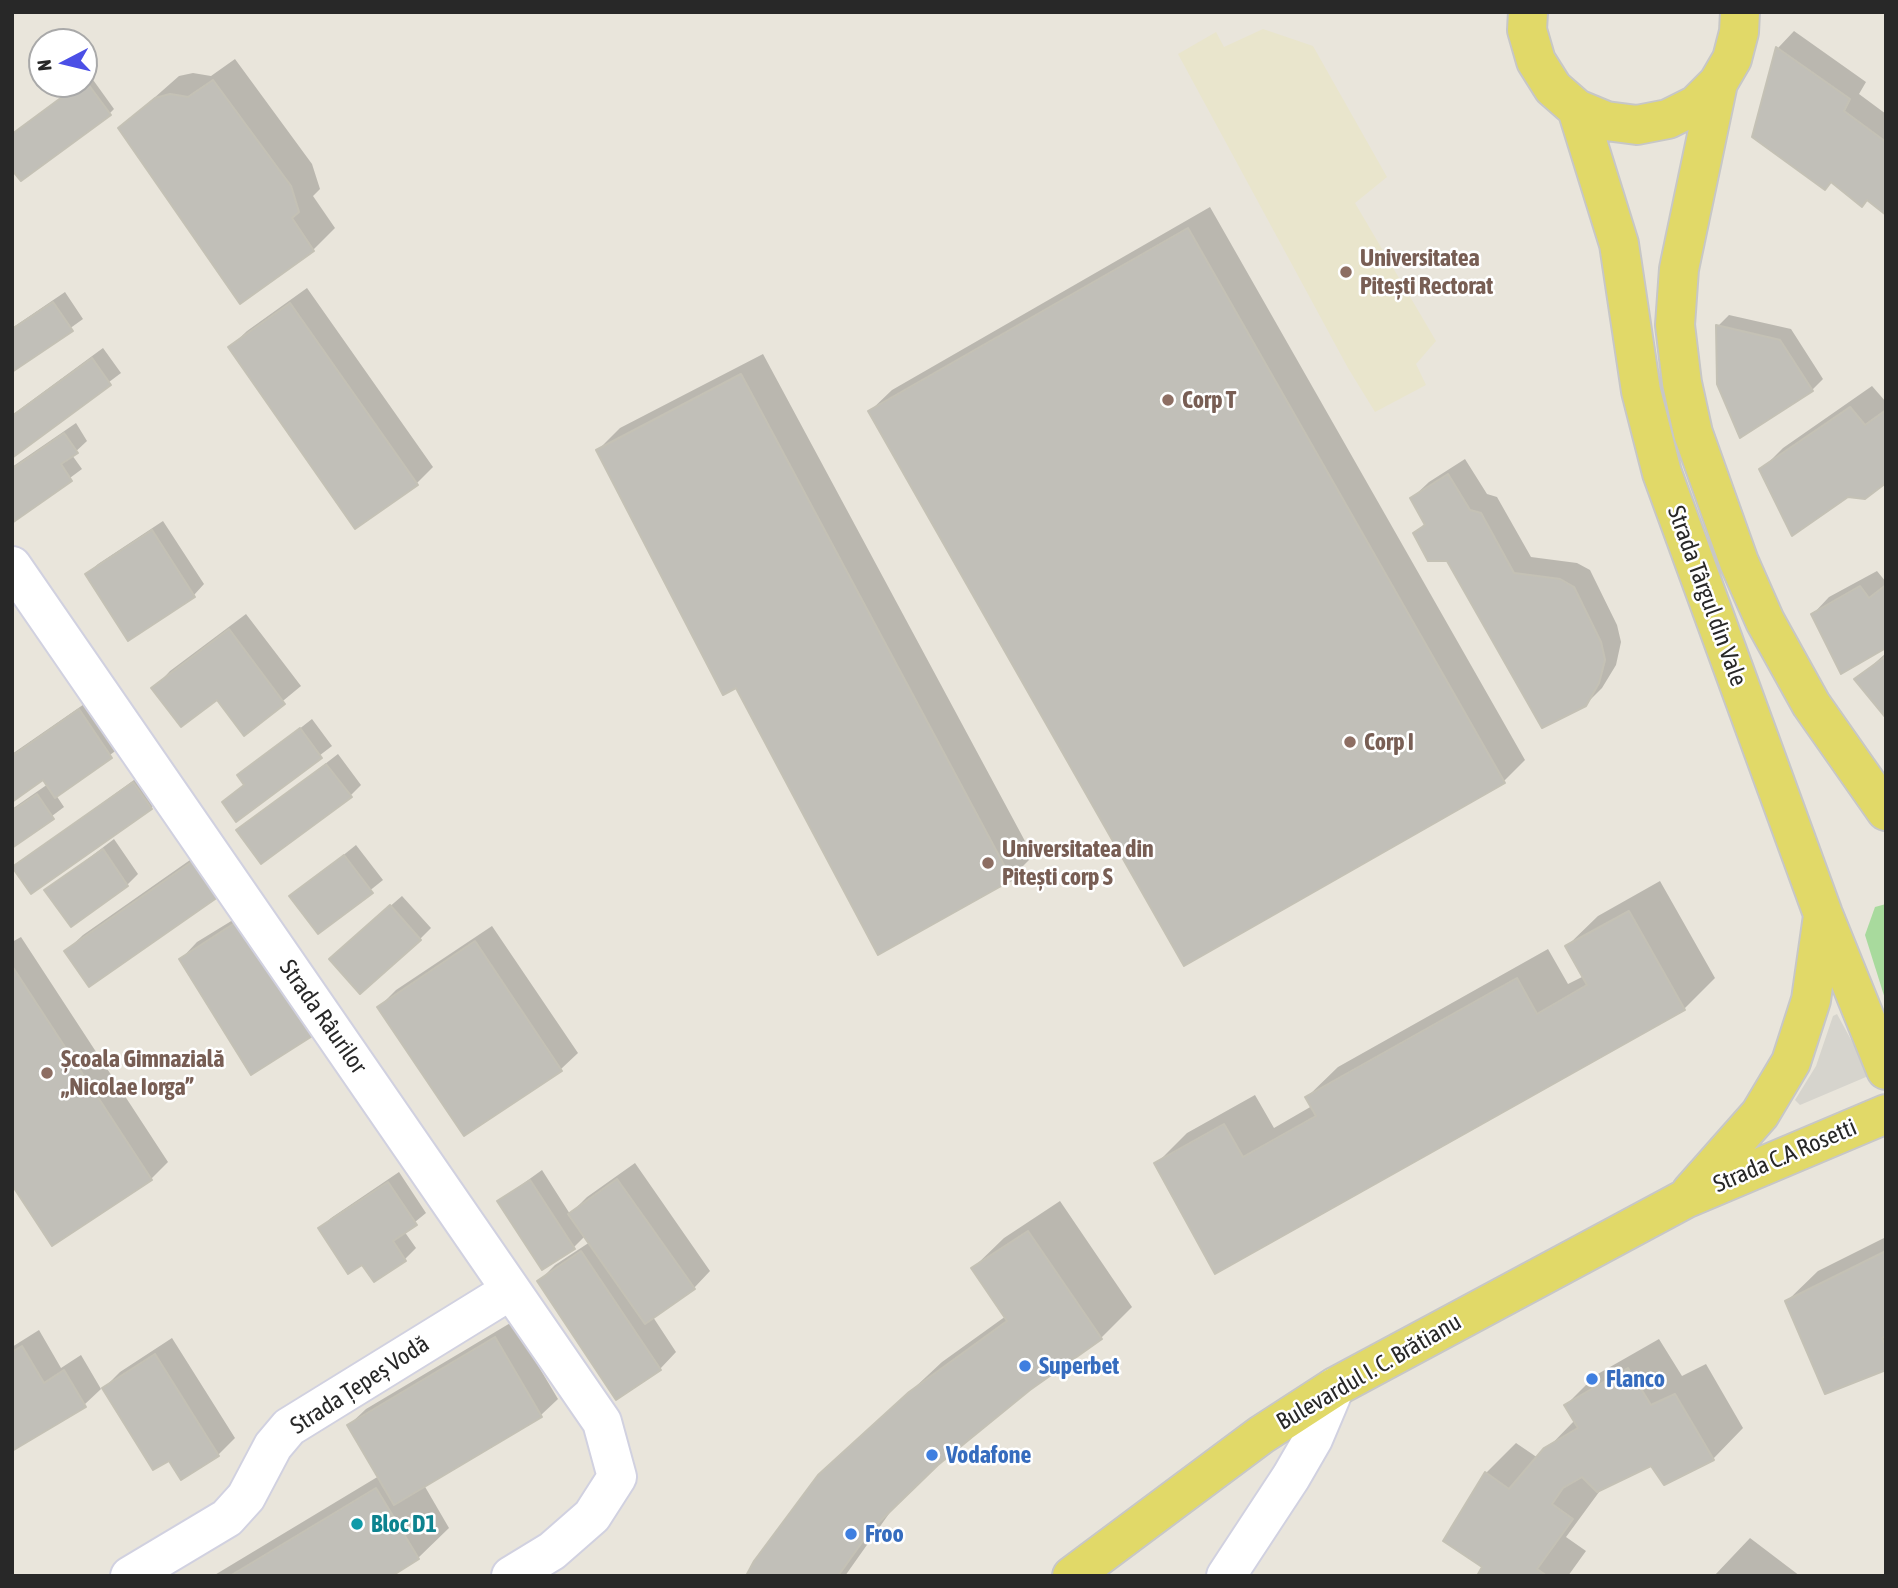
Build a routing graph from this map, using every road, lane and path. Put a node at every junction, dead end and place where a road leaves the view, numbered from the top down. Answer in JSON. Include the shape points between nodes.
{"nodes":[{"id":1,"x":1528,"y":12,"type":"edge"},
{"id":2,"x":1740,"y":12,"type":"edge"},
{"id":3,"x":1718,"y":83,"type":"junction"},
{"id":4,"x":1577,"y":109,"type":"junction"},
{"id":5,"x":12,"y":566,"type":"edge"},
{"id":6,"x":1886,"y":811,"type":"edge"},
{"id":7,"x":1823,"y":914,"type":"junction"},
{"id":8,"x":1886,"y":1070,"type":"edge"},
{"id":9,"x":1886,"y":1114,"type":"edge"},
{"id":10,"x":1685,"y":1199,"type":"junction"},
{"id":11,"x":511,"y":1290,"type":"junction"},
{"id":12,"x":1335,"y":1387,"type":"junction"},
{"id":13,"x":130,"y":1576,"type":"edge"},
{"id":14,"x":511,"y":1576,"type":"edge"},
{"id":15,"x":1072,"y":1576,"type":"edge"},
{"id":16,"x":1226,"y":1576,"type":"edge"}],
"edges":[{"from":1,"to":4,"type":"main road","via":[[1527,30],[1536,61],[1553,88]]},
{"from":2,"to":3,"type":"main road","via":[[1732,59]]},
{"from":3,"to":4,"type":"main road","via":[[1696,105],[1668,119],[1637,125],[1606,121]]},
{"from":3,"to":6,"type":"main road","name":"Strada Târgul din Vale","via":[[1679,269],[1675,325],[1693,433],[1734,550],[1765,621],[1811,704]]},
{"from":4,"to":7,"type":"main road","name":"Strada Târgul din Vale","via":[[1619,244],[1641,391],[1662,473]]},
{"from":5,"to":11,"type":"street","name":"Strada Râurilor"},
{"from":7,"to":8,"type":"main road","name":"Strada Târgul din Vale"},
{"from":7,"to":10,"type":"main road","via":[[1811,1000],[1791,1062],[1760,1114]]},
{"from":9,"to":10,"type":"main road","name":"Strada C.A Rosetti"},
{"from":10,"to":12,"type":"main road","name":"Bulevardul I. C. Brătianu"},
{"from":11,"to":13,"type":"street","name":"Strada Țepeș Vodă","via":[[289,1427],[273,1446],[246,1497],[227,1518]]},
{"from":11,"to":14,"type":"street","name":"Strada Râurilor","via":[[602,1422],[617,1477],[592,1516],[552,1551]]},
{"from":12,"to":15,"type":"main road","name":"Bulevardul I. C. Brătianu","via":[[1261,1435]]},
{"from":12,"to":16,"type":"street","via":[[1313,1440]]}]}
